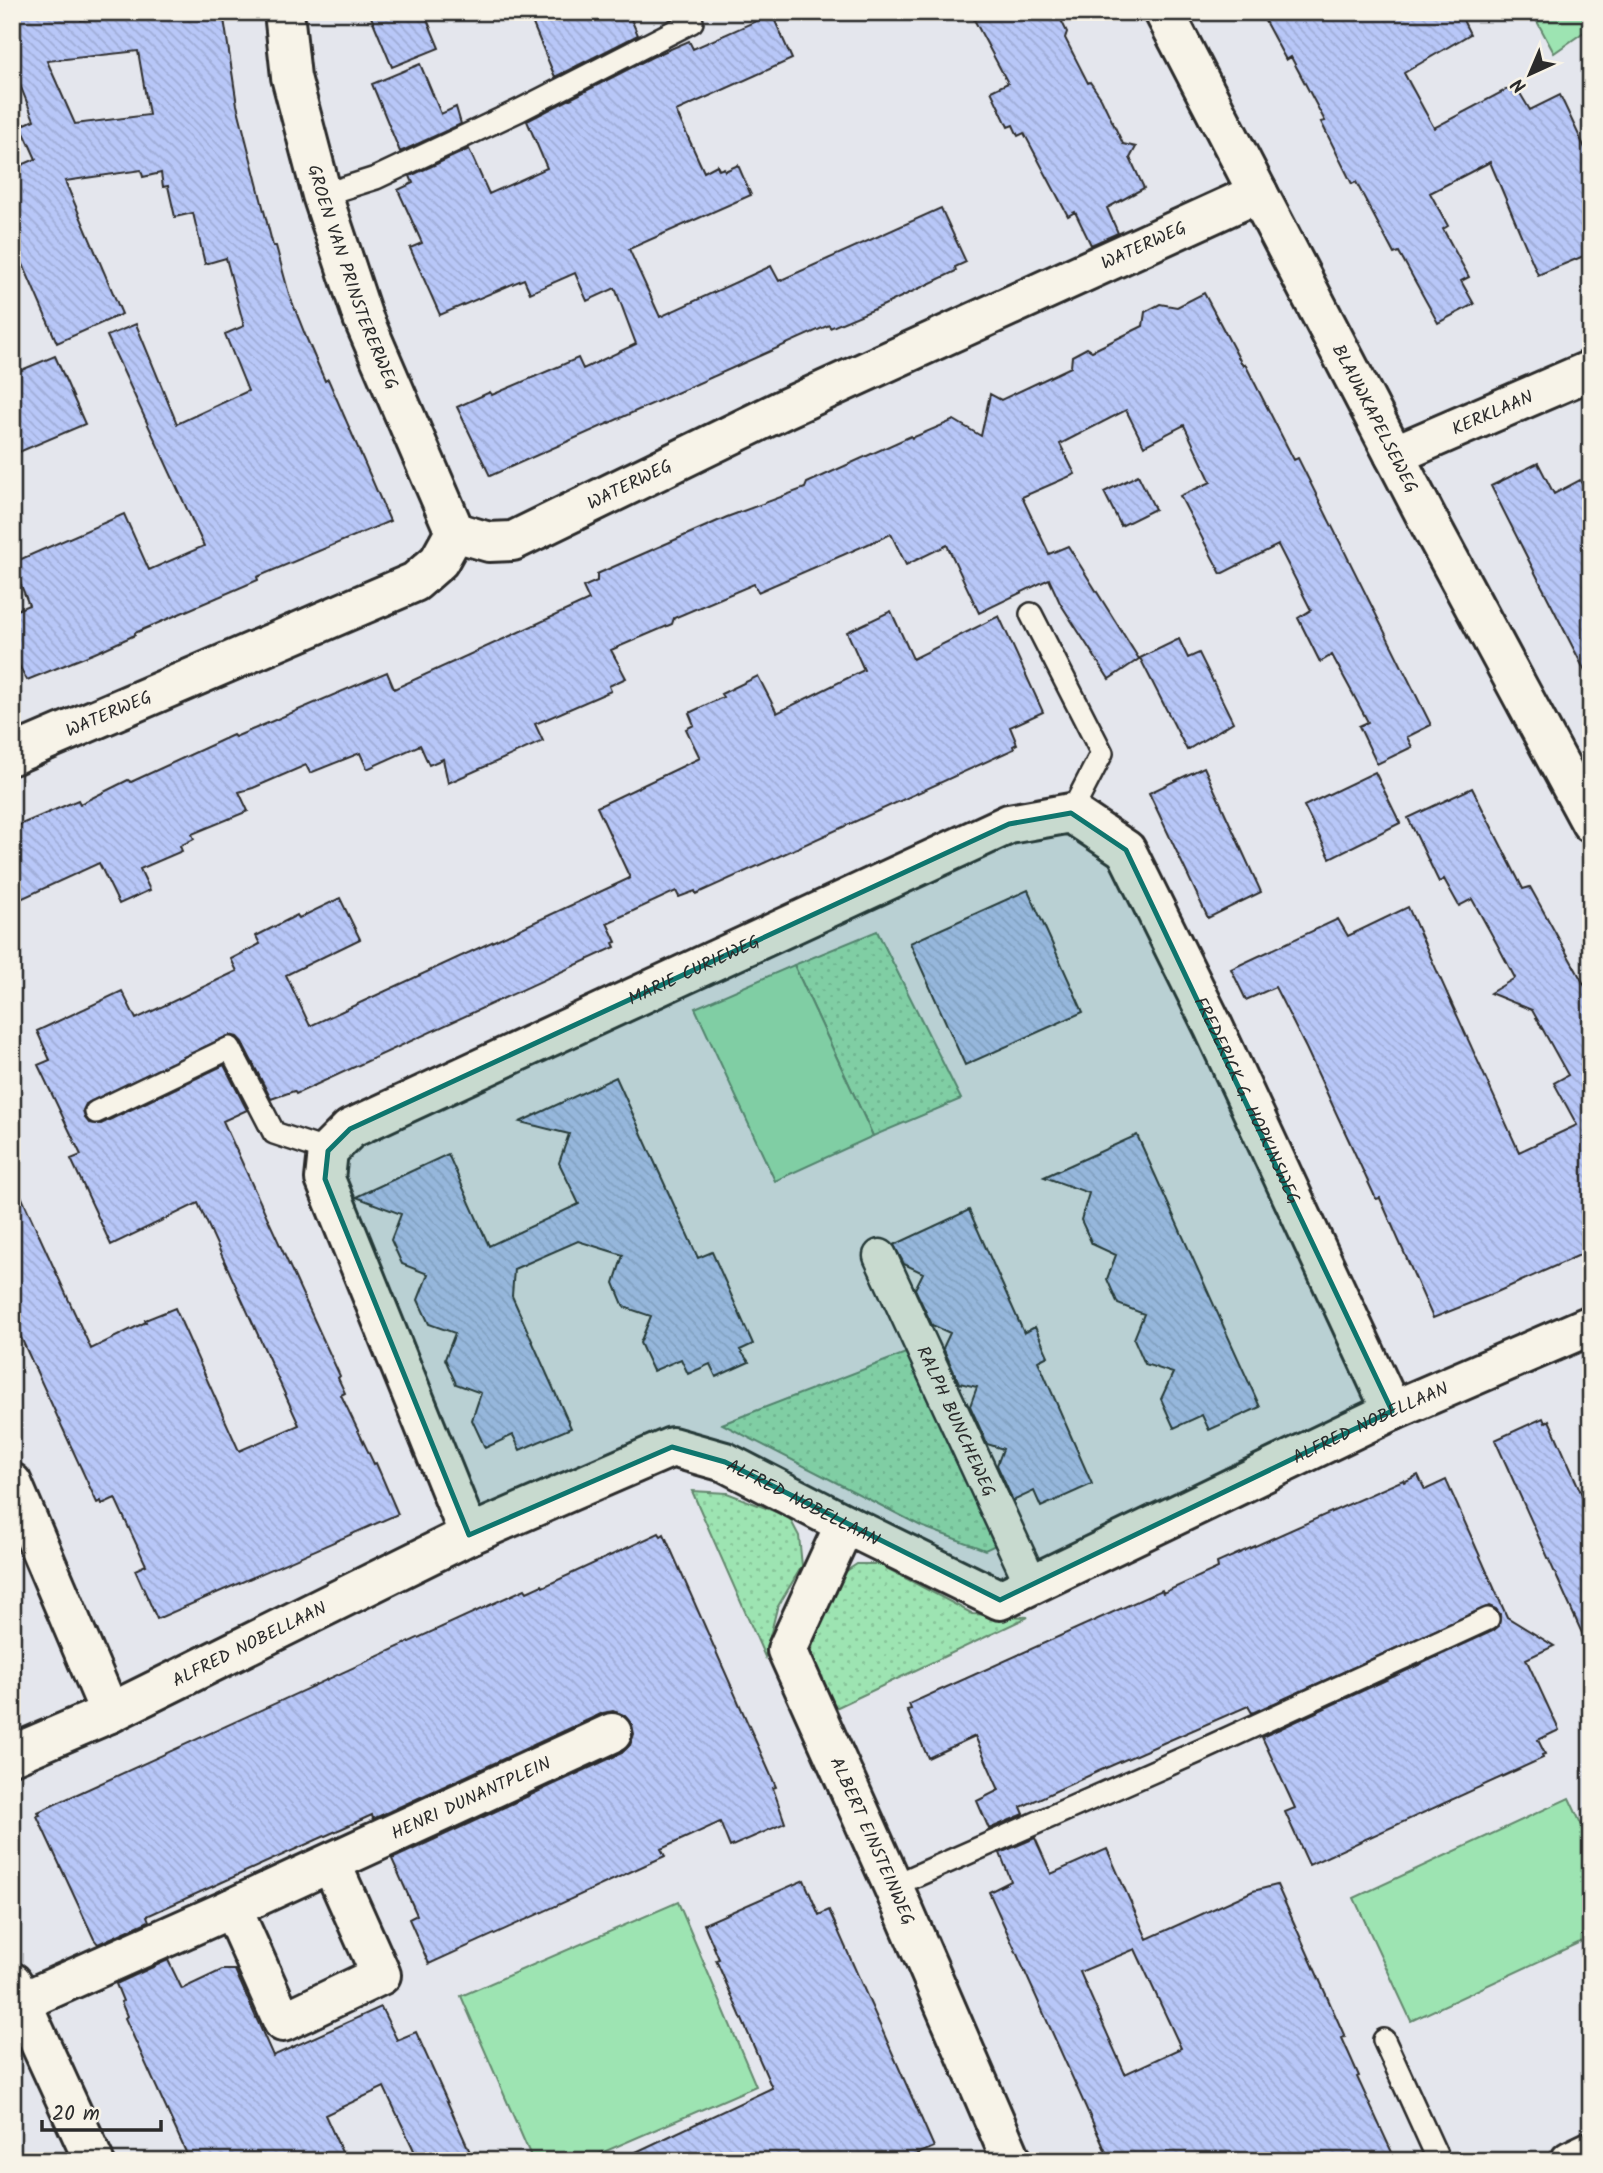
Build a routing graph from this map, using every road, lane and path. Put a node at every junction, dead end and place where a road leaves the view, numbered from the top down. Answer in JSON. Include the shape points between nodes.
{"nodes":[{"id":1,"x":284,"y":12,"type":"edge"},
{"id":2,"x":690,"y":12,"type":"edge"},
{"id":3,"x":1164,"y":12,"type":"edge"},
{"id":4,"x":1258,"y":192,"type":"junction"},
{"id":5,"x":322,"y":195,"type":"junction"},
{"id":6,"x":1591,"y":370,"type":"edge"},
{"id":7,"x":1394,"y":455,"type":"junction"},
{"id":8,"x":455,"y":533,"type":"junction"},
{"id":9,"x":1031,"y":614,"type":"dead end"},
{"id":10,"x":12,"y":755,"type":"edge"},
{"id":11,"x":1071,"y":813,"type":"junction"},
{"id":12,"x":1591,"y":823,"type":"edge"},
{"id":13,"x":96,"y":1112,"type":"dead end"},
{"id":14,"x":328,"y":1151,"type":"junction"},
{"id":15,"x":880,"y":1256,"type":"dead end"},
{"id":16,"x":1591,"y":1325,"type":"edge"},
{"id":17,"x":1392,"y":1411,"type":"junction"},
{"id":18,"x":12,"y":1483,"type":"edge"},
{"id":19,"x":845,"y":1524,"type":"junction"},
{"id":20,"x":469,"y":1535,"type":"junction"},
{"id":21,"x":1032,"y":1585,"type":"junction"},
{"id":22,"x":1488,"y":1619,"type":"dead end"},
{"id":23,"x":110,"y":1713,"type":"junction"},
{"id":24,"x":612,"y":1733,"type":"dead end"},
{"id":25,"x":12,"y":1755,"type":"edge"},
{"id":26,"x":331,"y":1863,"type":"junction"},
{"id":27,"x":893,"y":1886,"type":"junction"},
{"id":28,"x":232,"y":1908,"type":"junction"},
{"id":29,"x":17,"y":1992,"type":"edge"},
{"id":30,"x":1384,"y":2040,"type":"dead end"},
{"id":31,"x":1591,"y":2151,"type":"edge"},
{"id":32,"x":94,"y":2161,"type":"edge"},
{"id":33,"x":1012,"y":2161,"type":"edge"},
{"id":34,"x":1439,"y":2161,"type":"edge"},
{"id":35,"x":1570,"y":2161,"type":"edge"}],
"edges":[{"from":1,"to":5,"type":"street","name":"GROEN VAN PRINSTERERWEG","via":[[291,77]]},
{"from":2,"to":5,"type":"lane","via":[[692,22],[520,110],[376,178]]},
{"from":3,"to":4,"type":"street","name":"BLAUWKAPELSEWEG"},
{"from":4,"to":7,"type":"street","name":"BLAUWKAPELSEWEG"},
{"from":4,"to":8,"type":"street","name":"WATERWEG","via":[[786,408],[513,541],[489,542]]},
{"from":5,"to":8,"type":"street","name":"GROEN VAN PRINSTERERWEG","via":[[363,318]]},
{"from":6,"to":7,"type":"street","name":"KERKLAAN"},
{"from":7,"to":12,"type":"street","name":"BLAUWKAPELSEWEG"},
{"from":8,"to":10,"type":"street","name":"WATERWEG","via":[[439,561],[415,582]]},
{"from":9,"to":11,"type":"lane","via":[[1102,753]]},
{"from":11,"to":14,"type":"street","name":"MARIE CURIEWEG","via":[[1009,824],[350,1129]]},
{"from":11,"to":17,"type":"street","name":"FREDERICK G. HOPKINSWEG","via":[[1126,850]]},
{"from":13,"to":14,"type":"lane","via":[[230,1048],[274,1133]]},
{"from":14,"to":20,"type":"street","via":[[325,1179]]},
{"from":15,"to":21,"type":"street","name":"RALPH BUNCHEWEG"},
{"from":16,"to":17,"type":"street","name":"ALFRED NOBELLAAN"},
{"from":17,"to":21,"type":"street","name":"ALFRED NOBELLAAN"},
{"from":18,"to":23,"type":"street"},
{"from":19,"to":20,"type":"street","name":"ALFRED NOBELLAAN","via":[[725,1462],[672,1447]]},
{"from":19,"to":21,"type":"street","name":"ALFRED NOBELLAAN","via":[[1000,1600]]},
{"from":19,"to":27,"type":"street","name":"ALBERT EINSTEINWEG","via":[[788,1650]]},
{"from":20,"to":23,"type":"street","name":"ALFRED NOBELLAAN"},
{"from":22,"to":27,"type":"lane"},
{"from":23,"to":25,"type":"street","name":"ALFRED NOBELLAAN"},
{"from":24,"to":26,"type":"street","name":"HENRI DUNANTPLEIN"},
{"from":26,"to":28,"type":"street","name":"HENRI DUNANTPLEIN"},
{"from":26,"to":28,"type":"street","via":[[381,1975],[283,2022]]},
{"from":27,"to":33,"type":"street","name":"ALBERT EINSTEINWEG"},
{"from":28,"to":29,"type":"street","name":"HENRI DUNANTPLEIN"},
{"from":29,"to":32,"type":"street","name":"HENRI DUNANTPLEIN"},
{"from":30,"to":34,"type":"lane"},
{"from":31,"to":35,"type":"street"}]}
